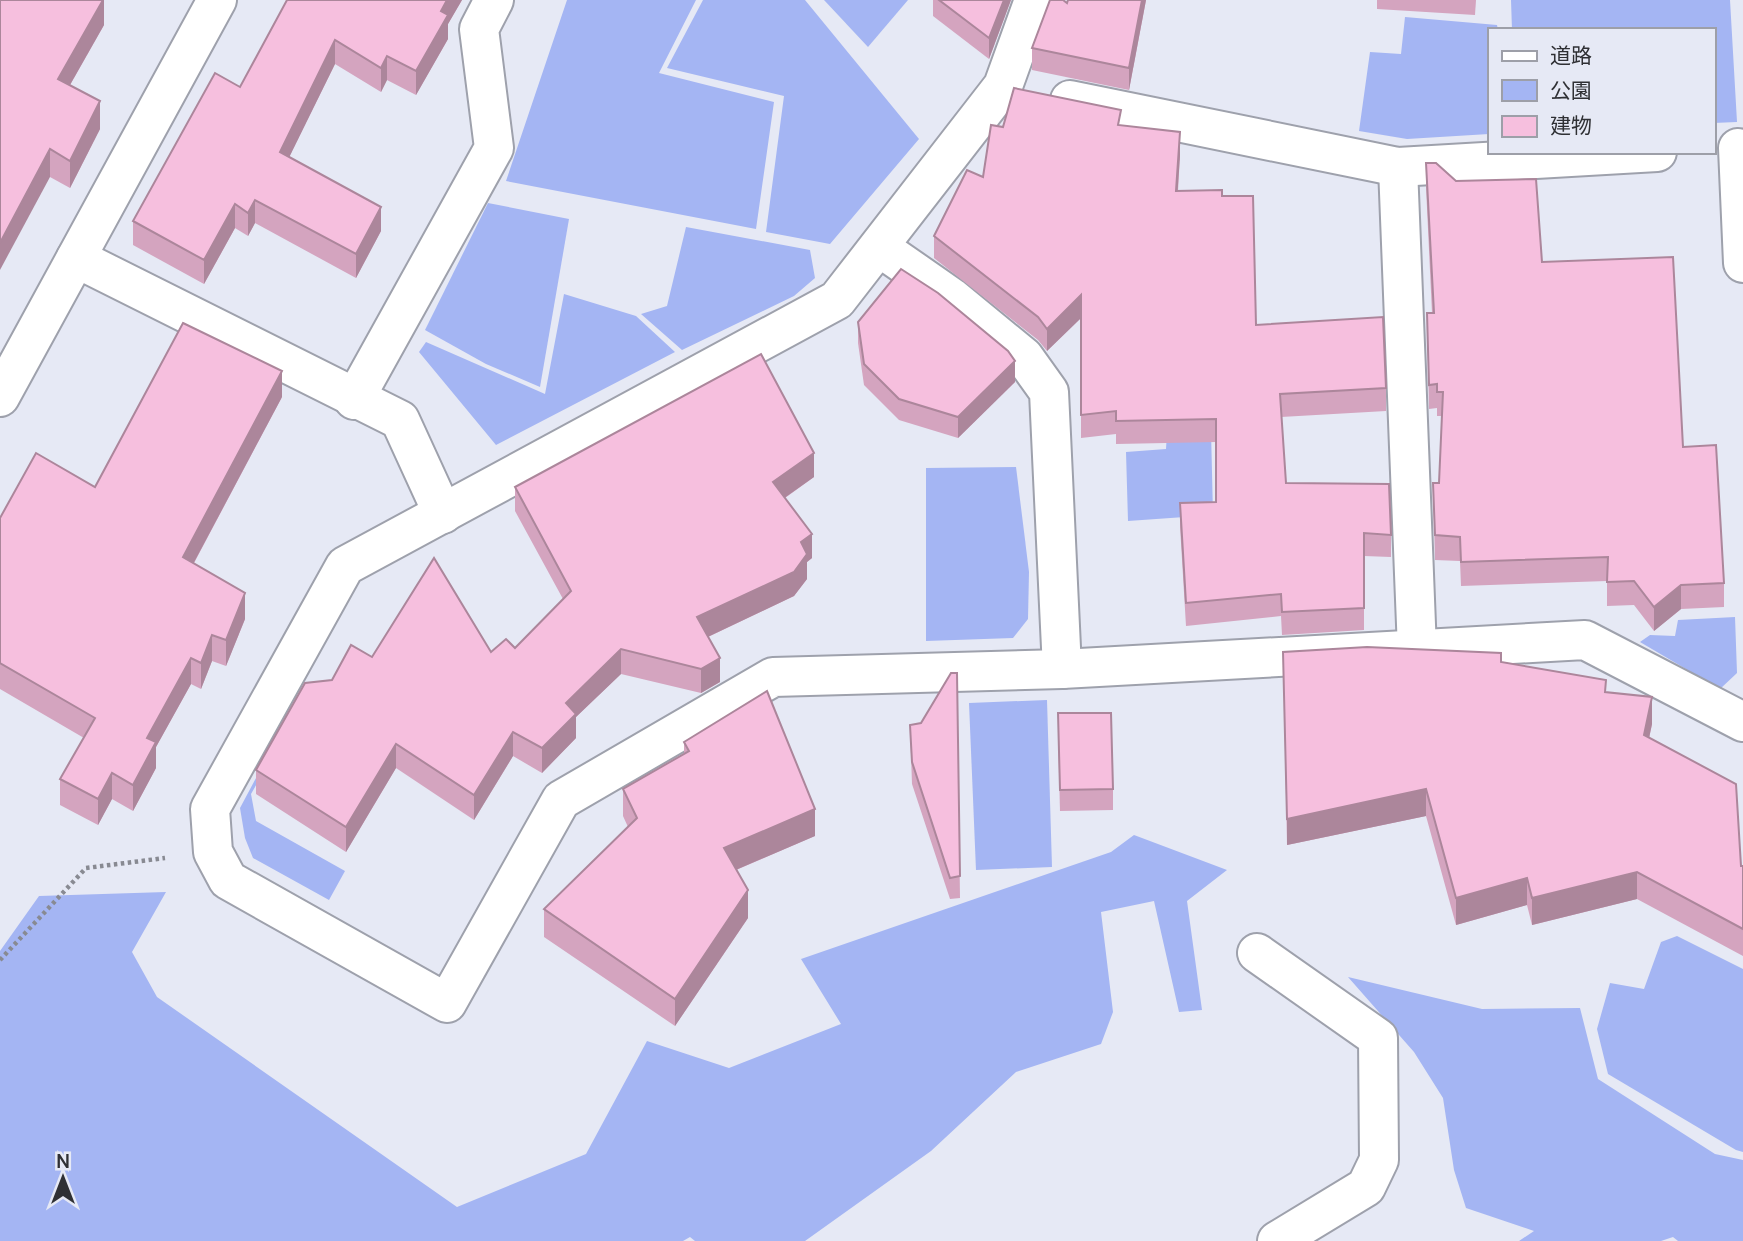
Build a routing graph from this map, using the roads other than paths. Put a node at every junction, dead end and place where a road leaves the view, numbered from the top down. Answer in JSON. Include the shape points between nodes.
{"nodes":[{"id":1,"x":217,"y":0,"type":"edge"},
{"id":2,"x":494,"y":0,"type":"edge"},
{"id":3,"x":1034,"y":0,"type":"edge"},
{"id":4,"x":1003,"y":86,"type":"junction"},
{"id":5,"x":1731,"y":148,"type":"edge"},
{"id":6,"x":1622,"y":154,"type":"edge"},
{"id":7,"x":1398,"y":167,"type":"junction"},
{"id":8,"x":879,"y":247,"type":"junction"},
{"id":9,"x":76,"y":258,"type":"junction"},
{"id":10,"x":1743,"y":263,"type":"edge"},
{"id":11,"x":0,"y":397,"type":"edge"},
{"id":12,"x":354,"y":400,"type":"junction"},
{"id":13,"x":443,"y":514,"type":"junction"},
{"id":14,"x":1417,"y":650,"type":"junction"},
{"id":15,"x":1062,"y":670,"type":"junction"},
{"id":16,"x":1743,"y":722,"type":"edge"},
{"id":17,"x":1257,"y":953,"type":"dead end"},
{"id":18,"x":1277,"y":1241,"type":"edge"}],
"edges":[{"from":1,"to":9,"type":"street"},
{"from":2,"to":12,"type":"street","via":[[479,29],[494,148]]},
{"from":3,"to":4,"type":"street"},
{"from":4,"to":7,"type":"street"},
{"from":4,"to":8,"type":"street"},
{"from":5,"to":10,"type":"street"},
{"from":6,"to":7,"type":"street"},
{"from":7,"to":14,"type":"street"},
{"from":8,"to":13,"type":"street","via":[[837,300]]},
{"from":8,"to":15,"type":"street","via":[[951,297],[1024,357],[1049,392]]},
{"from":9,"to":11,"type":"street"},
{"from":9,"to":12,"type":"street"},
{"from":12,"to":13,"type":"street","via":[[400,420]]},
{"from":13,"to":15,"type":"street","via":[[345,566],[210,809],[213,852],[228,880],[447,1003],[561,800],[773,677]]},
{"from":14,"to":15,"type":"street"},
{"from":14,"to":16,"type":"street","via":[[1585,640]]},
{"from":17,"to":18,"type":"street","via":[[1378,1038],[1379,1160],[1366,1187]]}]}
